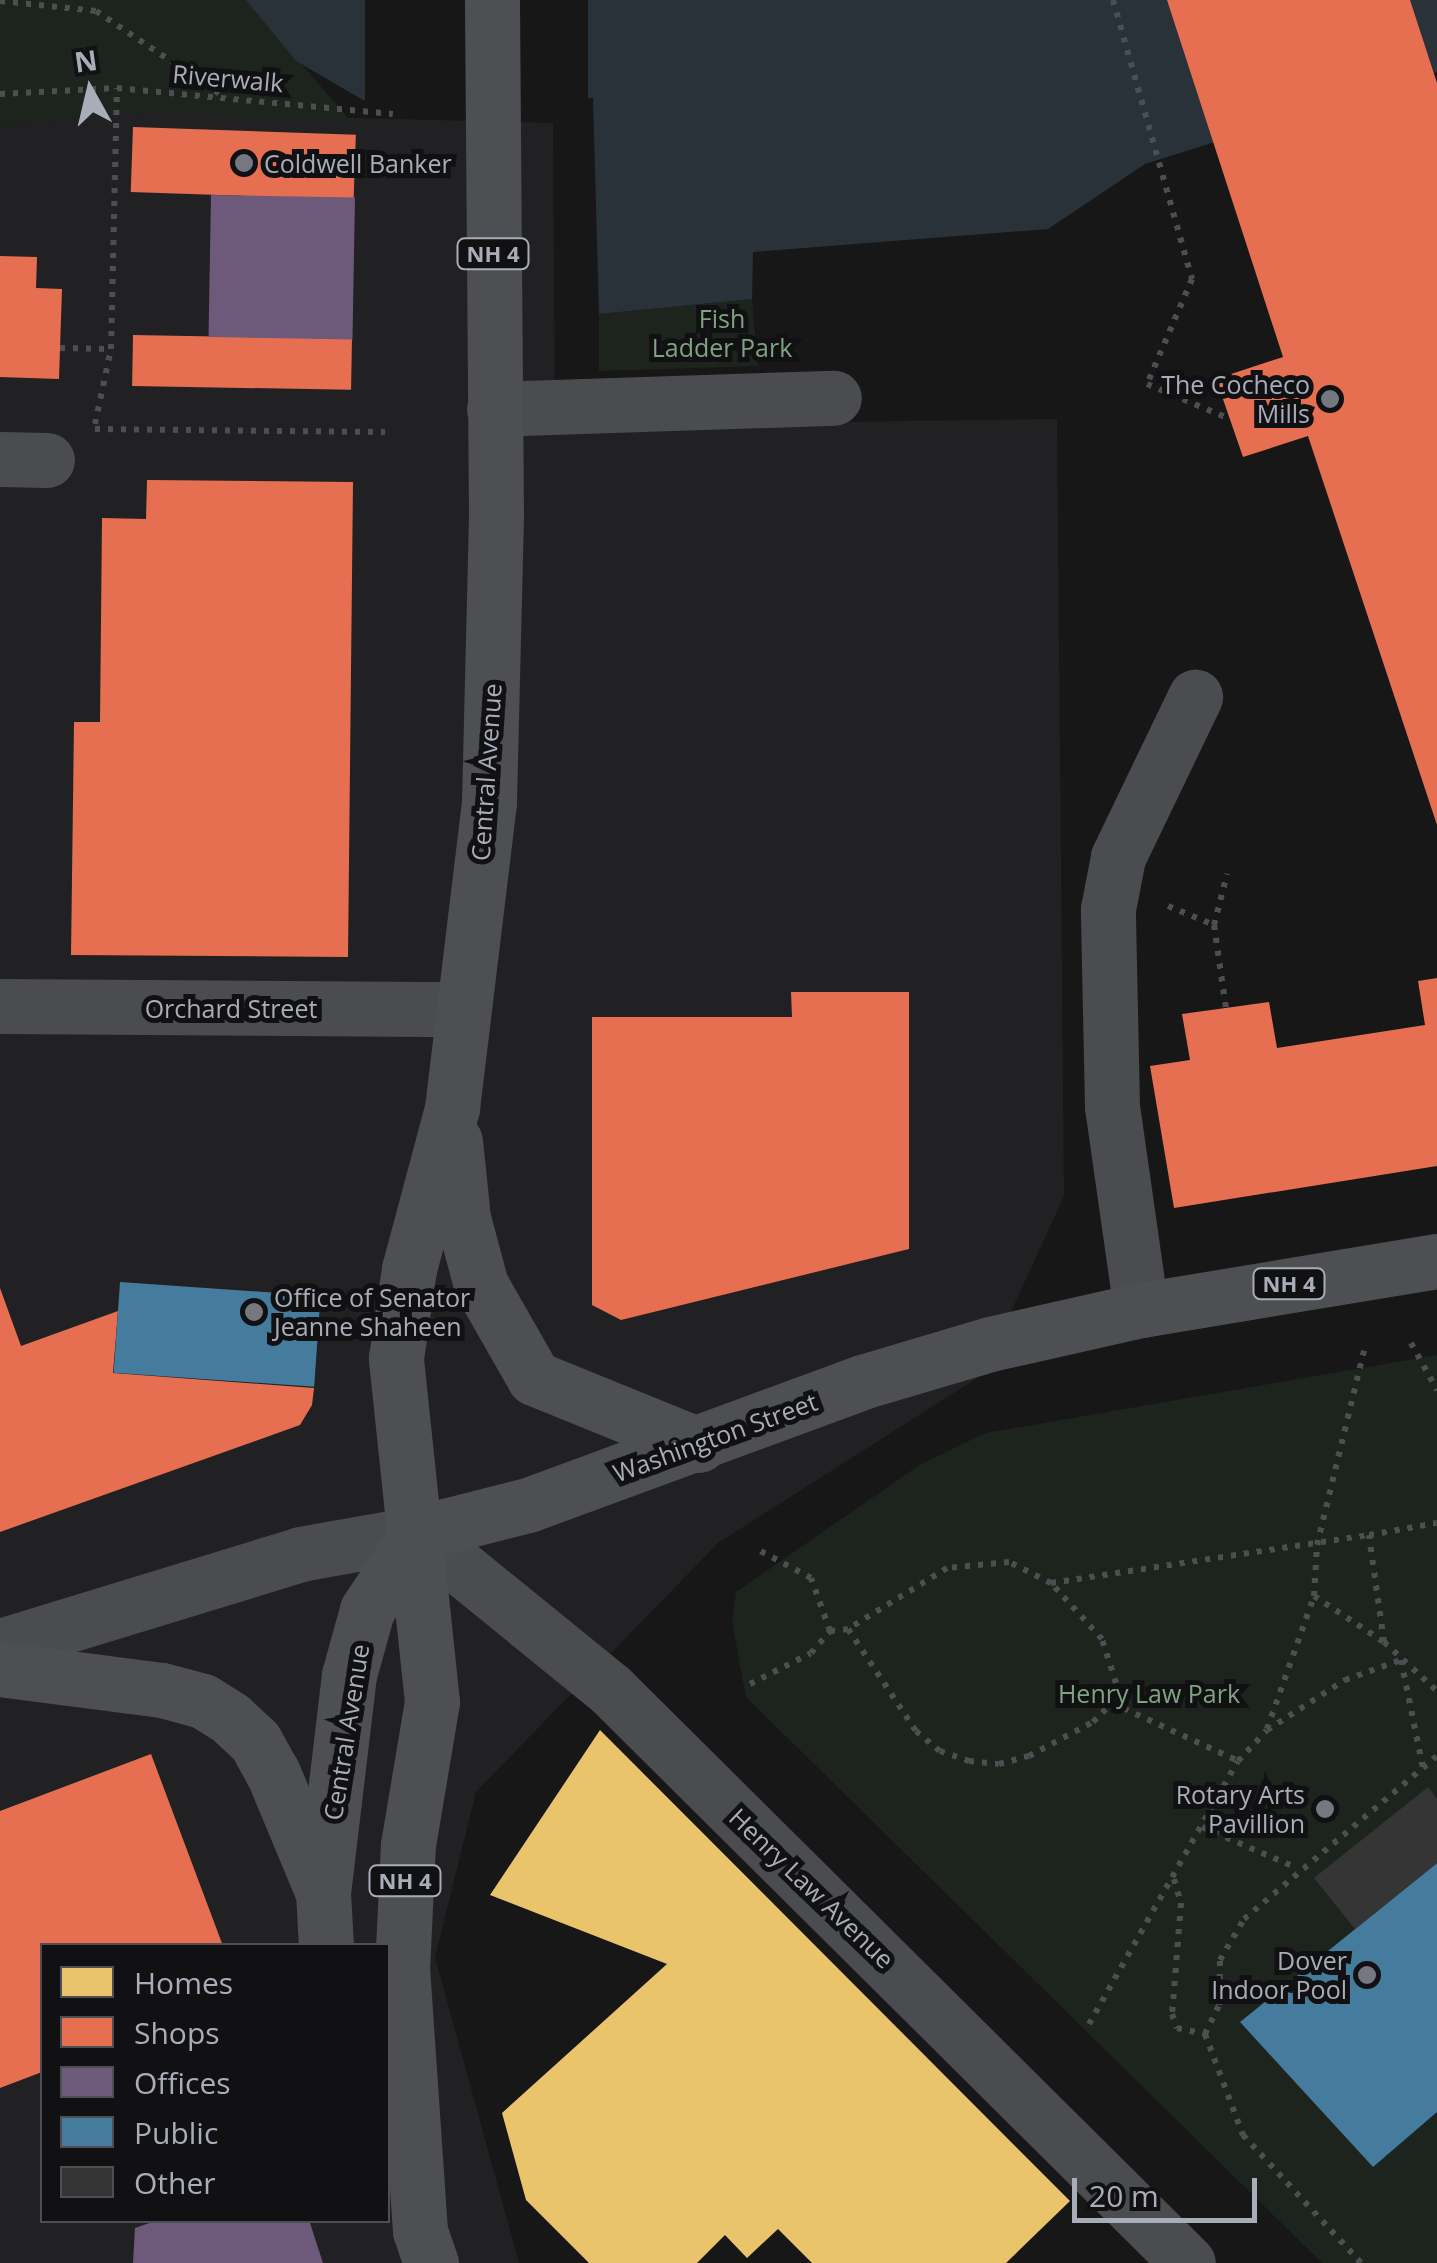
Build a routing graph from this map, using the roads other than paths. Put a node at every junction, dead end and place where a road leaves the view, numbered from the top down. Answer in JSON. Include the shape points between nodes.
{"nodes":[{"id":1,"x":492,"y":0,"type":"edge"},
{"id":2,"x":834,"y":398,"type":"dead end"},
{"id":3,"x":494,"y":409,"type":"junction"},
{"id":4,"x":1195,"y":697,"type":"dead end"},
{"id":5,"x":0,"y":1006,"type":"edge"},
{"id":6,"x":462,"y":1009,"type":"junction"},
{"id":7,"x":452,"y":1108,"type":"junction"},
{"id":8,"x":1437,"y":1261,"type":"edge"},
{"id":9,"x":1141,"y":1310,"type":"junction"},
{"id":10,"x":699,"y":1445,"type":"junction"},
{"id":11,"x":418,"y":1533,"type":"junction"},
{"id":12,"x":0,"y":1646,"type":"edge"},
{"id":13,"x":0,"y":1669,"type":"edge"},
{"id":14,"x":325,"y":1920,"type":"edge"},
{"id":15,"x":390,"y":2183,"type":"edge"},
{"id":16,"x":426,"y":2247,"type":"edge"},
{"id":17,"x":1188,"y":2263,"type":"edge"}],
"edges":[{"from":1,"to":3,"type":"main road","name":"Central Avenue","number":"NH 4"},
{"from":2,"to":3,"type":"street"},
{"from":3,"to":6,"type":"main road","name":"Central Avenue","number":"NH 4","via":[[488,802]]},
{"from":4,"to":9,"type":"street","via":[[1118,857],[1108,909],[1112,1106]]},
{"from":5,"to":6,"type":"street","name":"Orchard Street"},
{"from":6,"to":7,"type":"main road","name":"Central Avenue","number":"NH 4"},
{"from":7,"to":10,"type":"main road","via":[[463,1218],[482,1285],[534,1378]]},
{"from":7,"to":11,"type":"main road","name":"Central Avenue","number":"NH 4","via":[[409,1269],[396,1358],[399,1432]]},
{"from":8,"to":9,"type":"main road","name":"Washington Street","number":"NH 4"},
{"from":9,"to":10,"type":"main road","name":"Washington Street","number":"NH 4","via":[[862,1382]]},
{"from":10,"to":11,"type":"main road","name":"Washington Street","number":"NH 4","via":[[528,1505]]},
{"from":11,"to":12,"type":"street","name":"Washington Street","via":[[300,1554]]},
{"from":11,"to":14,"type":"main road","name":"Central Avenue","via":[[367,1610],[349,1674]]},
{"from":11,"to":16,"type":"main road","name":"Central Avenue","number":"NH 4","via":[[432,1702],[408,1845],[402,1970]]},
{"from":11,"to":17,"type":"street","name":"Henry Law Avenue","via":[[611,1690]]},
{"from":13,"to":14,"type":"main road","via":[[162,1690],[203,1701],[230,1718],[255,1741],[272,1773]]},
{"from":15,"to":16,"type":"main road","name":"Central Avenue","number":"NH 4"}]}
